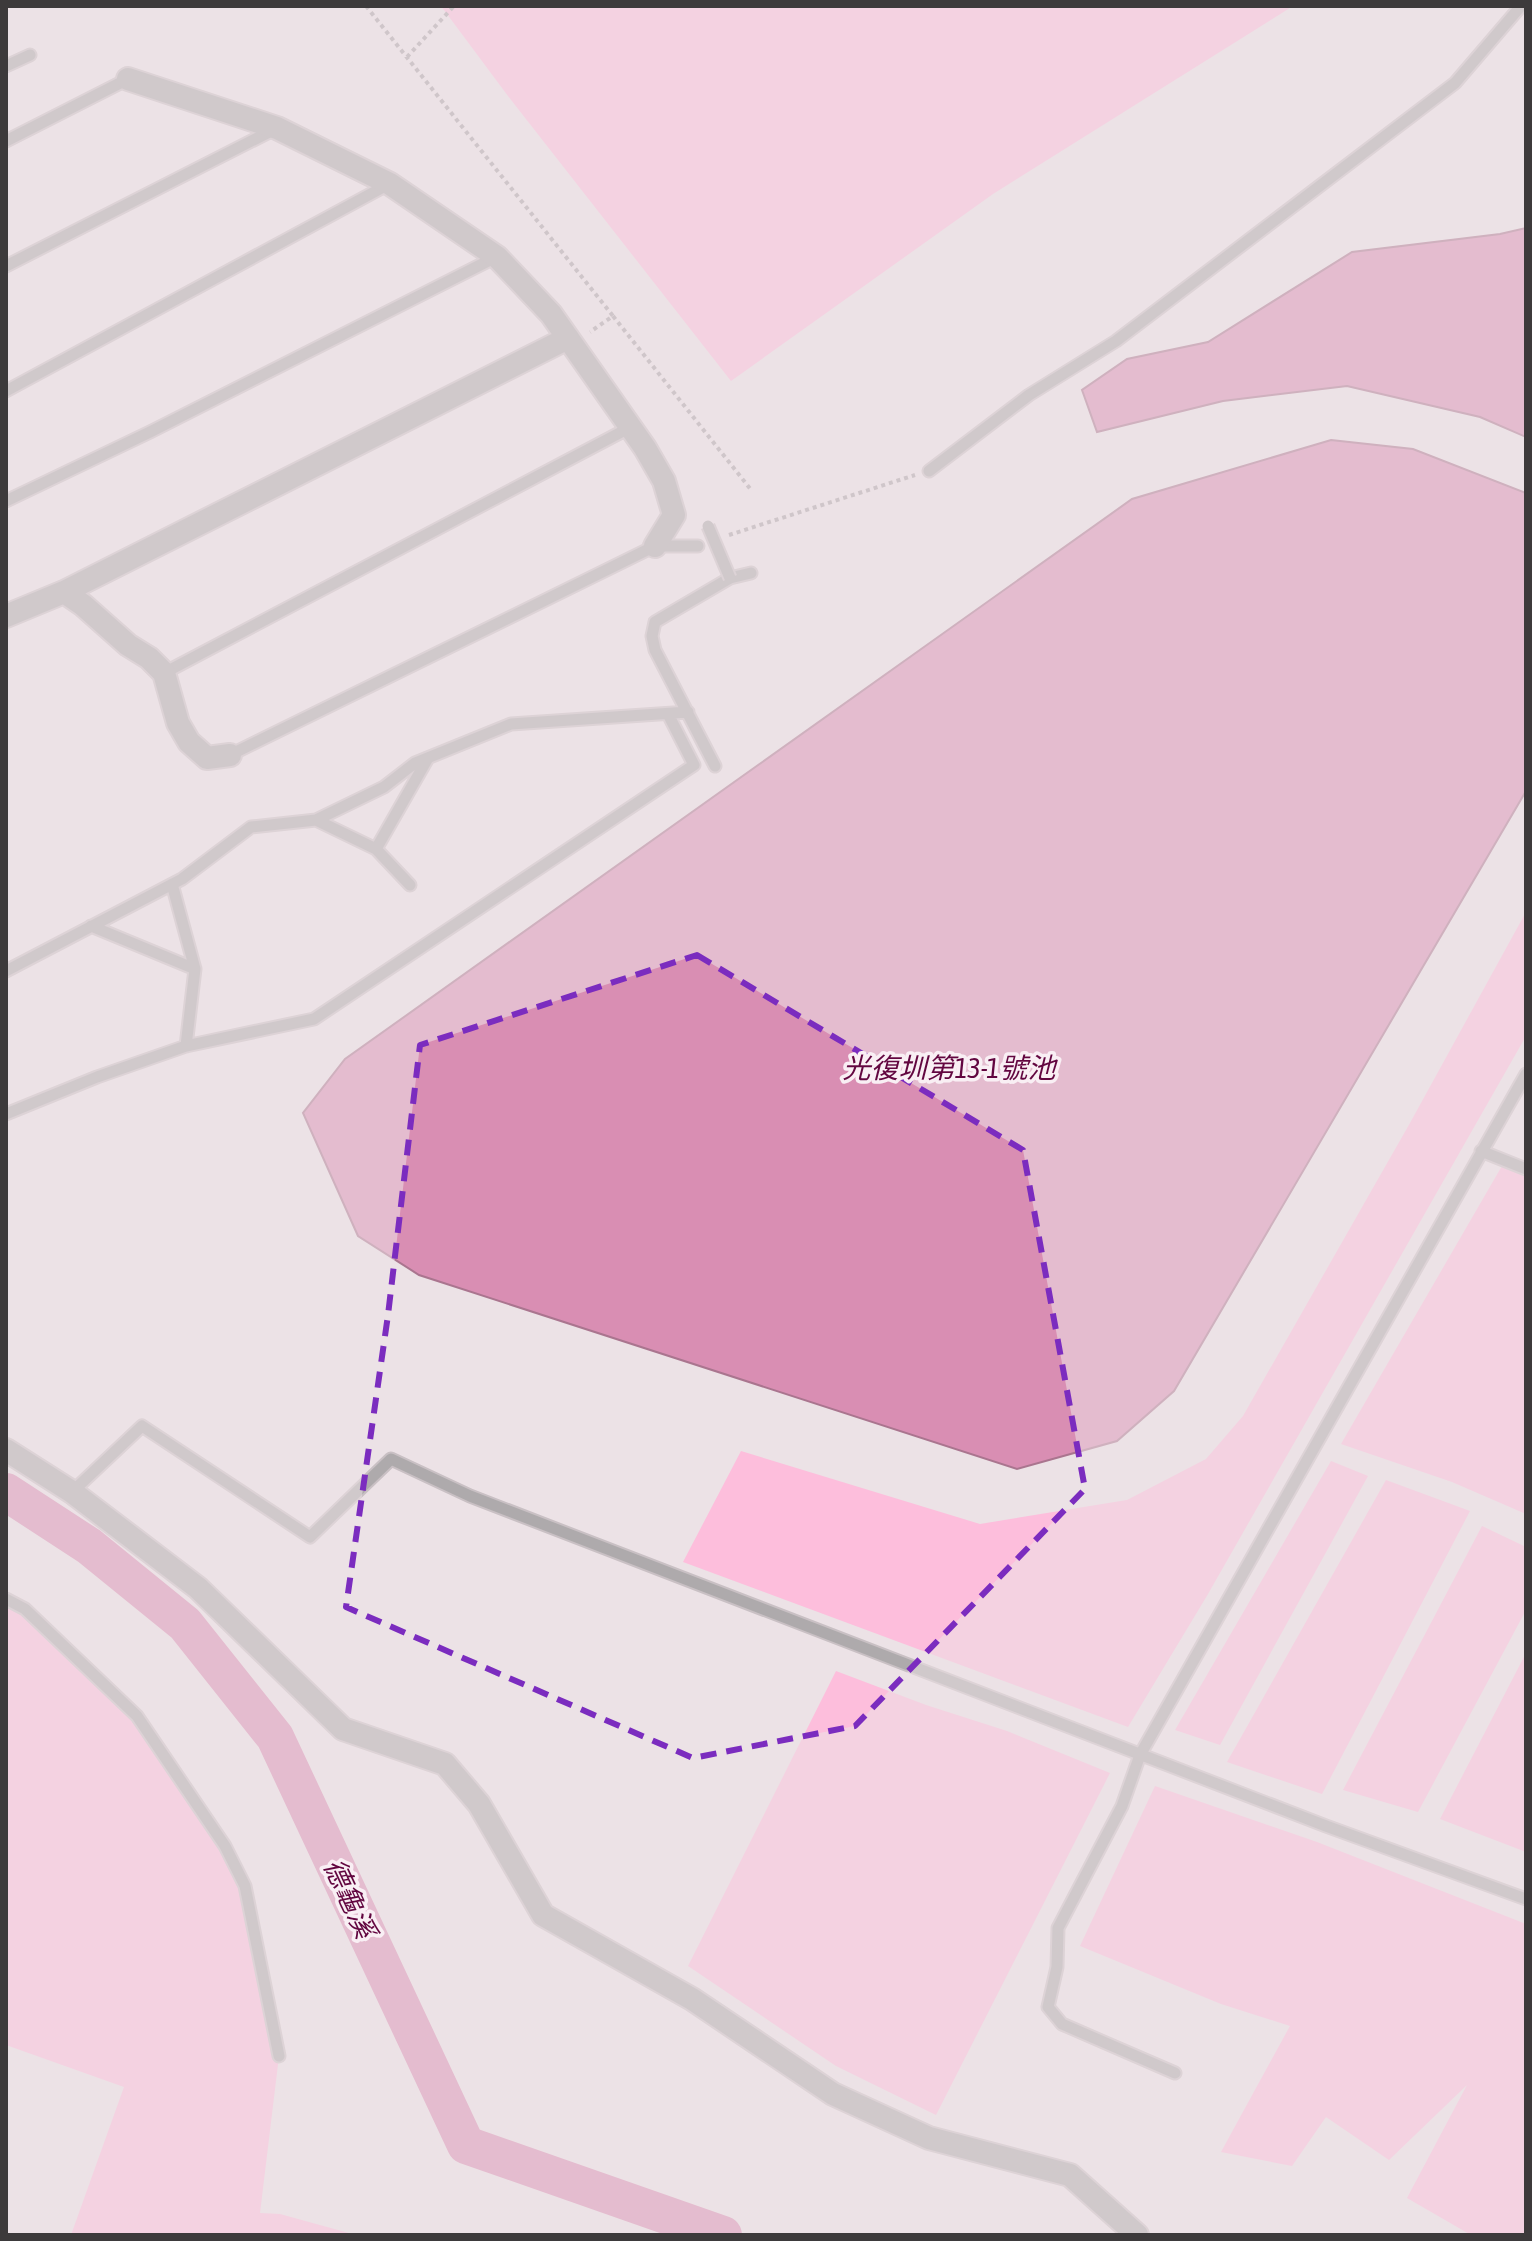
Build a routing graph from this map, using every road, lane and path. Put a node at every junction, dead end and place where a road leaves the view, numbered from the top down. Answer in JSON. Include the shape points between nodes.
{"nodes":[{"id":1,"x":366,"y":6,"type":"edge"},
{"id":2,"x":454,"y":6,"type":"edge"},
{"id":3,"x":1521,"y":6,"type":"edge"},
{"id":4,"x":30,"y":55,"type":"dead end"},
{"id":5,"x":407,"y":57,"type":"junction"},
{"id":6,"x":6,"y":66,"type":"edge"},
{"id":7,"x":128,"y":79,"type":"joint"},
{"id":8,"x":277,"y":128,"type":"junction"},
{"id":9,"x":6,"y":141,"type":"edge"},
{"id":10,"x":390,"y":184,"type":"junction"},
{"id":11,"x":497,"y":257,"type":"junction"},
{"id":12,"x":6,"y":266,"type":"edge"},
{"id":13,"x":613,"y":316,"type":"junction"},
{"id":14,"x":568,"y":338,"type":"junction"},
{"id":15,"x":6,"y":391,"type":"edge"},
{"id":16,"x":629,"y":428,"type":"junction"},
{"id":17,"x":929,"y":471,"type":"joint"},
{"id":18,"x":752,"y":491,"type":"dead end"},
{"id":19,"x":6,"y":501,"type":"edge"},
{"id":20,"x":708,"y":526,"type":"dead end"},
{"id":21,"x":655,"y":546,"type":"junction"},
{"id":22,"x":698,"y":546,"type":"joint"},
{"id":23,"x":751,"y":573,"type":"dead end"},
{"id":24,"x":730,"y":578,"type":"junction"},
{"id":25,"x":64,"y":592,"type":"junction"},
{"id":26,"x":6,"y":616,"type":"edge"},
{"id":27,"x":164,"y":673,"type":"junction"},
{"id":28,"x":688,"y":712,"type":"junction"},
{"id":29,"x":668,"y":714,"type":"junction"},
{"id":30,"x":230,"y":755,"type":"joint"},
{"id":31,"x":429,"y":757,"type":"junction"},
{"id":32,"x":715,"y":766,"type":"dead end"},
{"id":33,"x":316,"y":820,"type":"junction"},
{"id":34,"x":376,"y":849,"type":"junction"},
{"id":35,"x":172,"y":884,"type":"junction"},
{"id":36,"x":410,"y":885,"type":"dead end"},
{"id":37,"x":91,"y":926,"type":"junction"},
{"id":38,"x":195,"y":969,"type":"junction"},
{"id":39,"x":6,"y":971,"type":"edge"},
{"id":40,"x":186,"y":1046,"type":"junction"},
{"id":41,"x":1526,"y":1074,"type":"edge"},
{"id":42,"x":6,"y":1114,"type":"edge"},
{"id":43,"x":1481,"y":1151,"type":"junction"},
{"id":44,"x":1526,"y":1169,"type":"edge"},
{"id":45,"x":6,"y":1450,"type":"edge"},
{"id":46,"x":72,"y":1492,"type":"junction"},
{"id":47,"x":6,"y":1599,"type":"edge"},
{"id":48,"x":1140,"y":1755,"type":"junction"},
{"id":49,"x":1526,"y":1899,"type":"edge"},
{"id":50,"x":279,"y":2056,"type":"dead end"},
{"id":51,"x":1175,"y":2073,"type":"dead end"},
{"id":52,"x":1137,"y":2235,"type":"edge"}],
"edges":[{"from":1,"to":5,"type":"path"},
{"from":2,"to":5,"type":"path"},
{"from":3,"to":17,"type":"lane","via":[[1455,83],[1116,341],[1029,395]]},
{"from":4,"to":6,"type":"lane"},
{"from":5,"to":13,"type":"path"},
{"from":7,"to":8,"type":"street"},
{"from":7,"to":9,"type":"lane"},
{"from":8,"to":10,"type":"street"},
{"from":8,"to":12,"type":"lane"},
{"from":10,"to":11,"type":"street"},
{"from":10,"to":15,"type":"lane"},
{"from":11,"to":14,"type":"street"},
{"from":11,"to":19,"type":"lane"},
{"from":13,"to":14,"type":"path","via":[[592,332]]},
{"from":13,"to":18,"type":"path"},
{"from":14,"to":16,"type":"street"},
{"from":14,"to":25,"type":"street"},
{"from":16,"to":21,"type":"street","via":[[664,481],[674,515]]},
{"from":16,"to":27,"type":"lane"},
{"from":17,"to":22,"type":"path"},
{"from":20,"to":24,"type":"lane","bridge":true},
{"from":21,"to":22,"type":"lane"},
{"from":21,"to":30,"type":"lane"},
{"from":23,"to":24,"type":"lane"},
{"from":24,"to":28,"type":"lane","via":[[655,622],[655,650]]},
{"from":25,"to":26,"type":"street"},
{"from":25,"to":27,"type":"street"},
{"from":27,"to":30,"type":"street","via":[[189,742],[207,758]]},
{"from":28,"to":29,"type":"lane"},
{"from":28,"to":32,"type":"lane"},
{"from":29,"to":31,"type":"lane","via":[[511,724]]},
{"from":29,"to":40,"type":"lane","via":[[694,765],[314,1019]]},
{"from":31,"to":33,"type":"lane","via":[[384,787]]},
{"from":31,"to":34,"type":"lane"},
{"from":33,"to":34,"type":"lane"},
{"from":33,"to":35,"type":"lane","via":[[251,827]]},
{"from":34,"to":36,"type":"lane"},
{"from":35,"to":37,"type":"lane"},
{"from":35,"to":38,"type":"lane"},
{"from":37,"to":38,"type":"lane"},
{"from":37,"to":39,"type":"lane"},
{"from":38,"to":40,"type":"lane"},
{"from":40,"to":42,"type":"lane"},
{"from":41,"to":43,"type":"lane"},
{"from":43,"to":44,"type":"lane"},
{"from":43,"to":48,"type":"lane"},
{"from":45,"to":46,"type":"street"},
{"from":46,"to":48,"type":"lane","via":[[142,1426],[310,1537],[391,1459],[470,1496]]},
{"from":46,"to":52,"type":"street","via":[[198,1588],[343,1729],[445,1764],[479,1804],[543,1915],[692,1999],[833,2094],[929,2138],[1070,2175]]},
{"from":47,"to":50,"type":"lane","via":[[25,1609],[137,1716],[225,1846],[245,1886]]},
{"from":48,"to":49,"type":"lane"},
{"from":48,"to":51,"type":"lane","via":[[1122,1806],[1058,1928],[1048,2007],[1062,2024]]}]}
